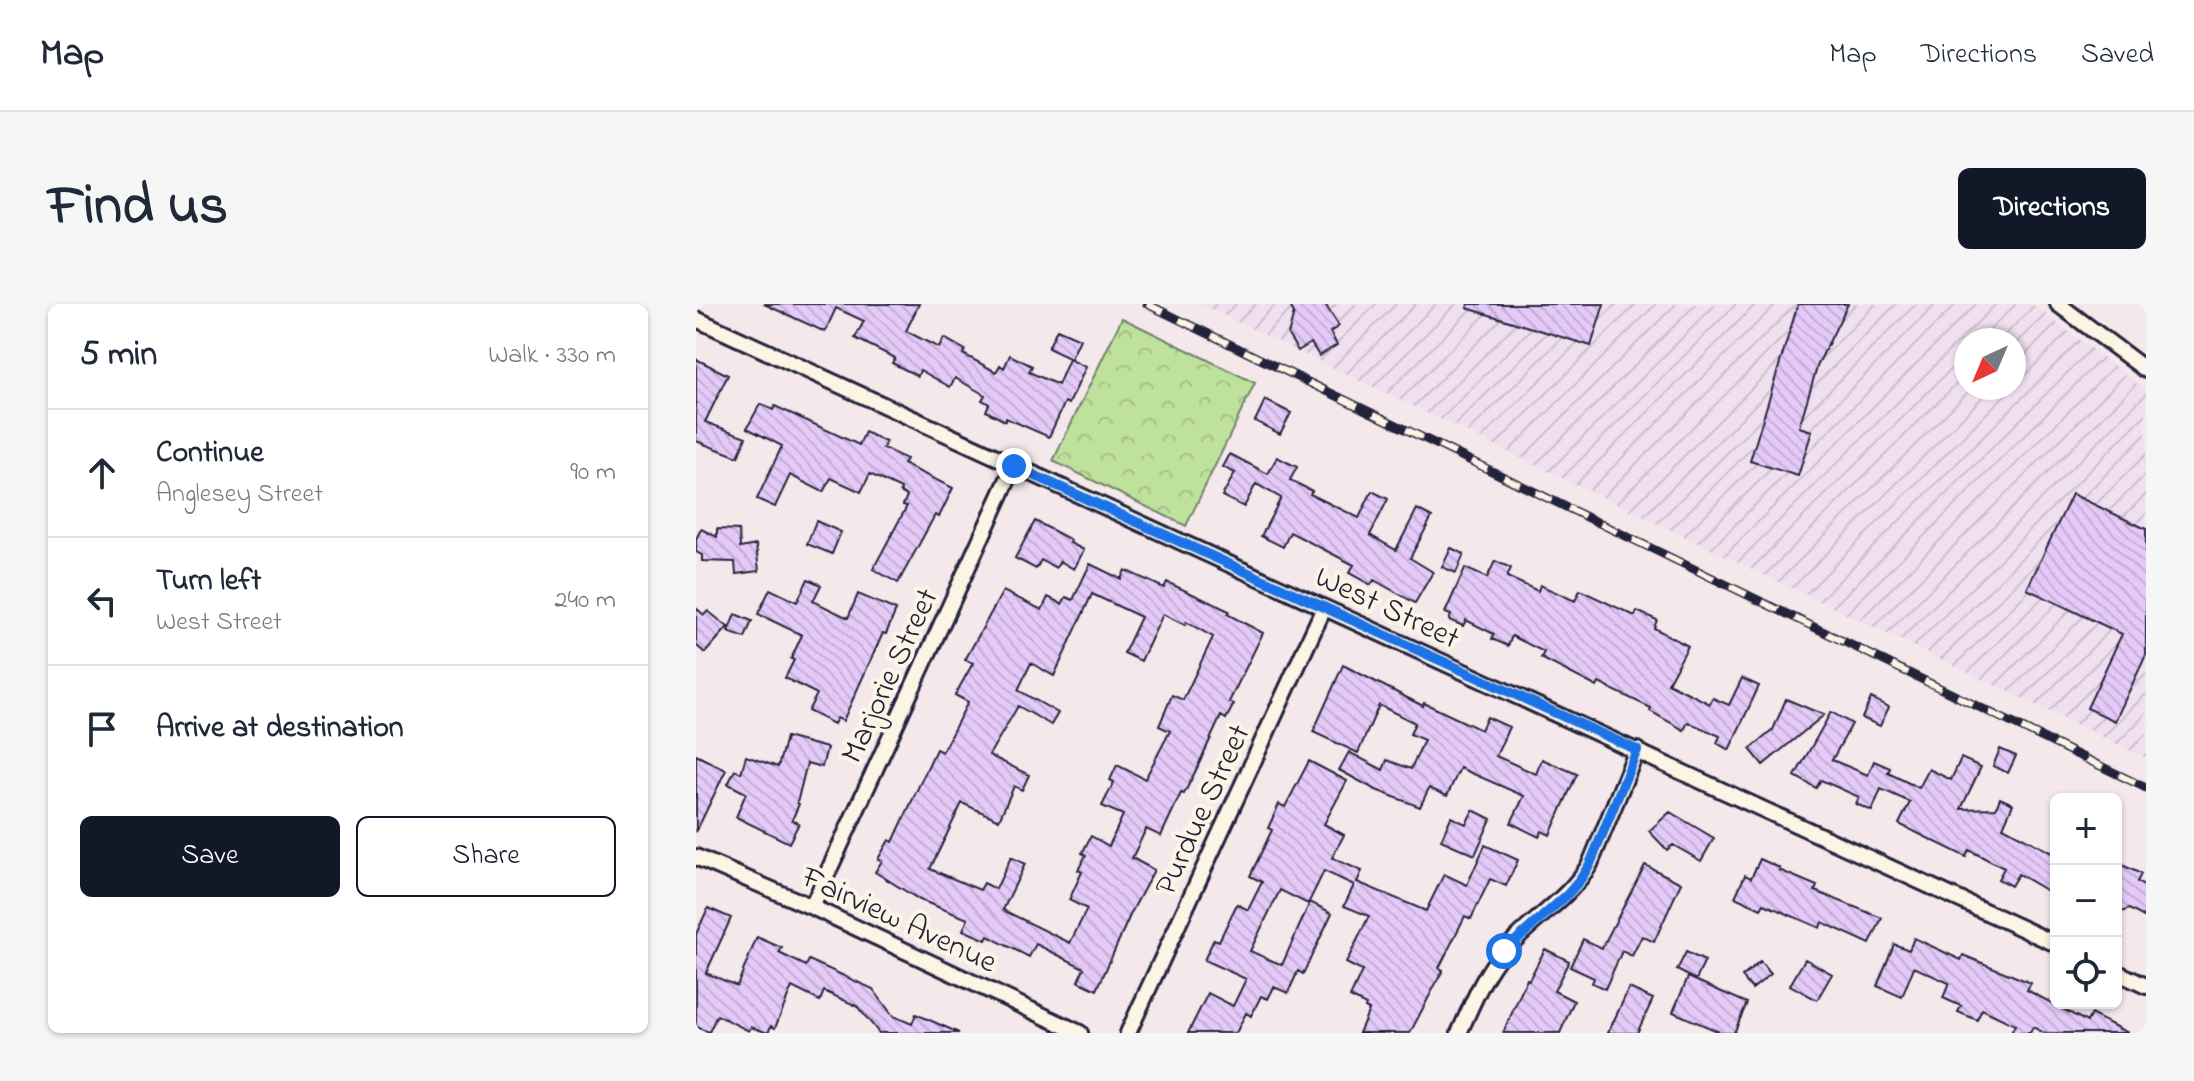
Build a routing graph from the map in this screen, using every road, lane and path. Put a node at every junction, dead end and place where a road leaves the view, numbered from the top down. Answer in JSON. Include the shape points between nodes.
{"nodes":[{"id":1,"x":2058,"y":304,"type":"edge"},
{"id":2,"x":696,"y":319,"type":"edge"},
{"id":3,"x":2146,"y":370,"type":"edge"},
{"id":4,"x":1014,"y":466,"type":"junction"},
{"id":5,"x":1324,"y":608,"type":"junction"},
{"id":6,"x":1637,"y":750,"type":"junction"},
{"id":7,"x":696,"y":857,"type":"edge"},
{"id":8,"x":812,"y":907,"type":"junction"},
{"id":9,"x":2050,"y":941,"type":"edge"},
{"id":10,"x":2122,"y":975,"type":"edge"},
{"id":11,"x":2146,"y":986,"type":"edge"},
{"id":12,"x":1080,"y":1033,"type":"edge"},
{"id":13,"x":1128,"y":1033,"type":"edge"},
{"id":14,"x":1459,"y":1033,"type":"edge"}],
"edges":[{"from":1,"to":3,"type":"street"},
{"from":2,"to":4,"type":"street","name":"West Street"},
{"from":4,"to":5,"type":"street","name":"West Street"},
{"from":4,"to":8,"type":"street","name":"Marjorie Street"},
{"from":5,"to":6,"type":"street","name":"West Street"},
{"from":5,"to":13,"type":"street","name":"Purdue Street"},
{"from":6,"to":9,"type":"street","name":"West Street"},
{"from":6,"to":14,"type":"street","via":[[1580,880],[1493,964]]},
{"from":7,"to":8,"type":"street","name":"Fairview Avenue"},
{"from":8,"to":12,"type":"street","name":"Fairview Avenue"},
{"from":10,"to":11,"type":"street"}]}
